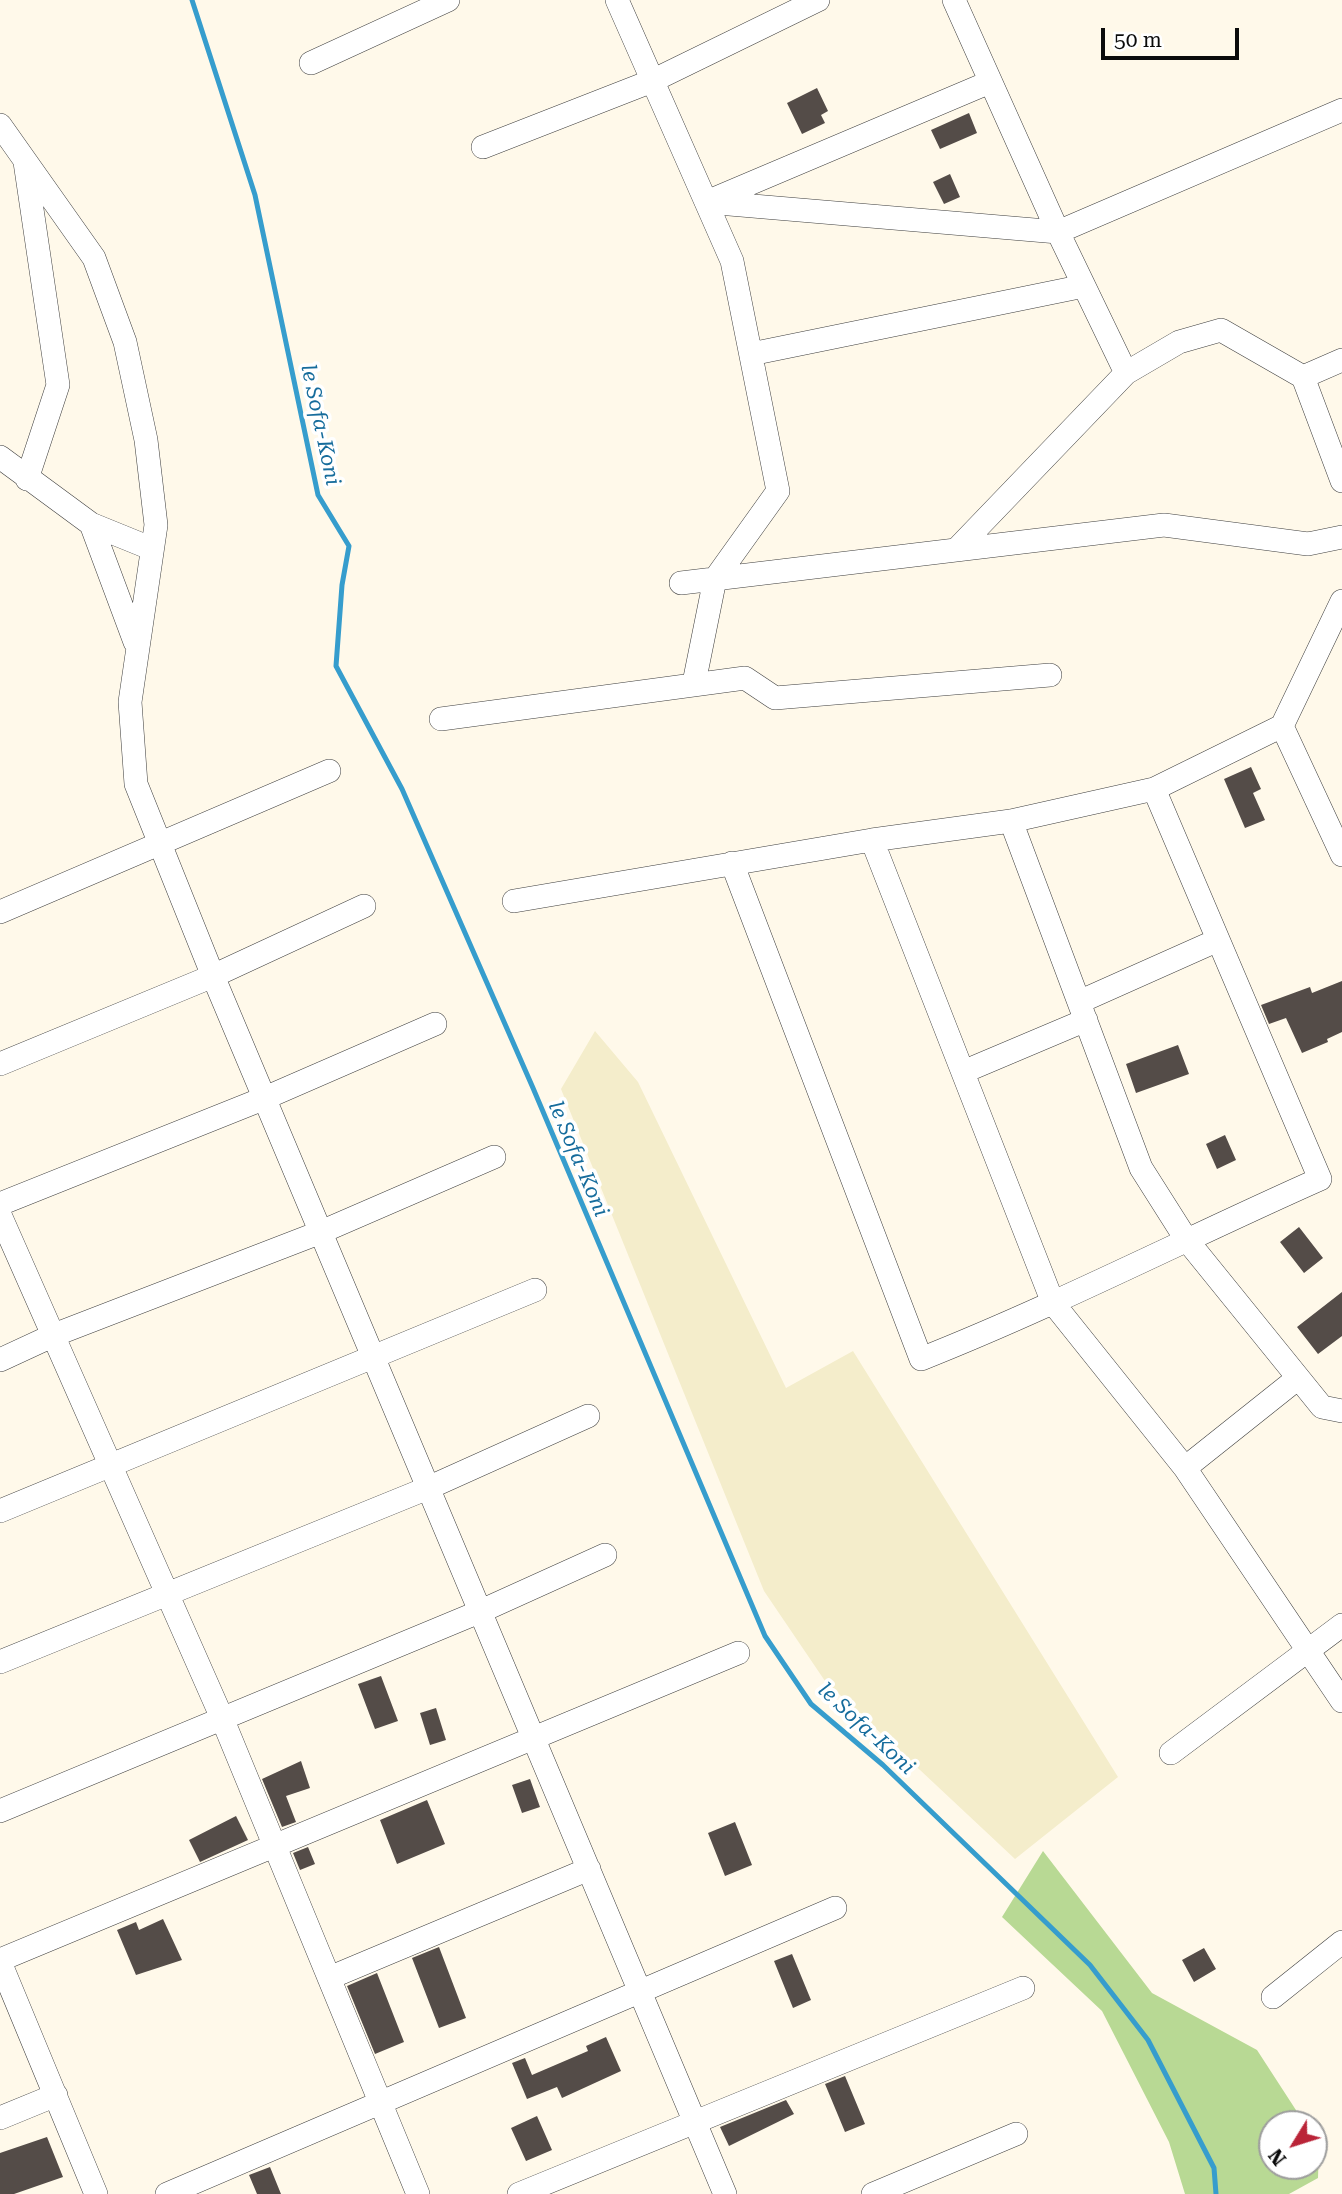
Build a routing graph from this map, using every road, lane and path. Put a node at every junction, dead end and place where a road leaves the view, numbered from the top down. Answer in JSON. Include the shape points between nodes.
{"nodes":[{"id":1,"x":448,"y":0,"type":"edge"},
{"id":2,"x":617,"y":0,"type":"edge"},
{"id":3,"x":818,"y":0,"type":"edge"},
{"id":4,"x":954,"y":0,"type":"edge"},
{"id":5,"x":311,"y":63,"type":"dead end"},
{"id":6,"x":652,"y":80,"type":"junction"},
{"id":7,"x":990,"y":82,"type":"junction"},
{"id":8,"x":1342,"y":110,"type":"edge"},
{"id":9,"x":0,"y":125,"type":"edge"},
{"id":10,"x":482,"y":147,"type":"dead end"},
{"id":11,"x":24,"y":156,"type":"junction"},
{"id":12,"x":706,"y":202,"type":"junction"},
{"id":13,"x":1058,"y":232,"type":"junction"},
{"id":14,"x":1084,"y":286,"type":"junction"},
{"id":15,"x":751,"y":354,"type":"junction"},
{"id":16,"x":1342,"y":360,"type":"edge"},
{"id":17,"x":1126,"y":373,"type":"junction"},
{"id":18,"x":1303,"y":377,"type":"junction"},
{"id":19,"x":0,"y":457,"type":"edge"},
{"id":20,"x":27,"y":479,"type":"junction"},
{"id":21,"x":1342,"y":481,"type":"edge"},
{"id":22,"x":91,"y":524,"type":"junction"},
{"id":23,"x":1342,"y":537,"type":"edge"},
{"id":24,"x":150,"y":548,"type":"junction"},
{"id":25,"x":956,"y":550,"type":"junction"},
{"id":26,"x":715,"y":579,"type":"junction"},
{"id":27,"x":681,"y":583,"type":"dead end"},
{"id":28,"x":1342,"y":601,"type":"edge"},
{"id":29,"x":136,"y":644,"type":"junction"},
{"id":30,"x":1050,"y":675,"type":"dead end"},
{"id":31,"x":694,"y":683,"type":"junction"},
{"id":32,"x":442,"y":719,"type":"dead end"},
{"id":33,"x":1282,"y":726,"type":"junction"},
{"id":34,"x":329,"y":771,"type":"dead end"},
{"id":35,"x":1154,"y":789,"type":"junction"},
{"id":36,"x":1011,"y":821,"type":"junction"},
{"id":37,"x":872,"y":840,"type":"junction"},
{"id":38,"x":158,"y":844,"type":"junction"},
{"id":39,"x":1342,"y":855,"type":"edge"},
{"id":40,"x":732,"y":863,"type":"junction"},
{"id":41,"x":514,"y":901,"type":"dead end"},
{"id":42,"x":364,"y":906,"type":"dead end"},
{"id":43,"x":0,"y":912,"type":"edge"},
{"id":44,"x":1218,"y":940,"type":"junction"},
{"id":45,"x":213,"y":975,"type":"junction"},
{"id":46,"x":1082,"y":1011,"type":"junction"},
{"id":47,"x":435,"y":1024,"type":"dead end"},
{"id":48,"x":0,"y":1064,"type":"edge"},
{"id":49,"x":963,"y":1072,"type":"junction"},
{"id":50,"x":265,"y":1098,"type":"junction"},
{"id":51,"x":494,"y":1157,"type":"dead end"},
{"id":52,"x":1331,"y":1178,"type":"edge"},
{"id":53,"x":0,"y":1204,"type":"edge"},
{"id":54,"x":0,"y":1215,"type":"edge"},
{"id":55,"x":321,"y":1232,"type":"junction"},
{"id":56,"x":1186,"y":1238,"type":"junction"},
{"id":57,"x":535,"y":1290,"type":"dead end"},
{"id":58,"x":1053,"y":1303,"type":"junction"},
{"id":59,"x":54,"y":1335,"type":"junction"},
{"id":60,"x":374,"y":1358,"type":"junction"},
{"id":61,"x":0,"y":1360,"type":"edge"},
{"id":62,"x":1298,"y":1378,"type":"junction"},
{"id":63,"x":1342,"y":1412,"type":"edge"},
{"id":64,"x":588,"y":1416,"type":"dead end"},
{"id":65,"x":110,"y":1463,"type":"junction"},
{"id":66,"x":1185,"y":1468,"type":"junction"},
{"id":67,"x":428,"y":1488,"type":"junction"},
{"id":68,"x":0,"y":1511,"type":"edge"},
{"id":69,"x":605,"y":1555,"type":"dead end"},
{"id":70,"x":165,"y":1595,"type":"junction"},
{"id":71,"x":479,"y":1612,"type":"junction"},
{"id":72,"x":1342,"y":1625,"type":"edge"},
{"id":73,"x":1306,"y":1651,"type":"junction"},
{"id":74,"x":738,"y":1653,"type":"dead end"},
{"id":75,"x":0,"y":1662,"type":"edge"},
{"id":76,"x":1342,"y":1701,"type":"edge"},
{"id":77,"x":222,"y":1718,"type":"junction"},
{"id":78,"x":532,"y":1737,"type":"junction"},
{"id":79,"x":1171,"y":1753,"type":"dead end"},
{"id":80,"x":0,"y":1811,"type":"edge"},
{"id":81,"x":275,"y":1847,"type":"junction"},
{"id":82,"x":589,"y":1869,"type":"junction"},
{"id":83,"x":835,"y":1908,"type":"dead end"},
{"id":84,"x":1342,"y":1942,"type":"edge"},
{"id":85,"x":0,"y":1961,"type":"edge"},
{"id":86,"x":328,"y":1978,"type":"junction"},
{"id":87,"x":1023,"y":1988,"type":"dead end"},
{"id":88,"x":638,"y":1992,"type":"junction"},
{"id":89,"x":1273,"y":1997,"type":"dead end"},
{"id":90,"x":56,"y":2095,"type":"junction"},
{"id":91,"x":379,"y":2101,"type":"junction"},
{"id":92,"x":0,"y":2118,"type":"edge"},
{"id":93,"x":695,"y":2123,"type":"junction"},
{"id":94,"x":1016,"y":2134,"type":"dead end"},
{"id":95,"x":96,"y":2194,"type":"edge"},
{"id":96,"x":167,"y":2194,"type":"edge"},
{"id":97,"x":418,"y":2194,"type":"edge"},
{"id":98,"x":519,"y":2194,"type":"edge"},
{"id":99,"x":725,"y":2194,"type":"edge"},
{"id":100,"x":873,"y":2194,"type":"edge"}],
"edges":[{"from":1,"to":5,"type":"street"},
{"from":2,"to":6,"type":"street"},
{"from":3,"to":6,"type":"street"},
{"from":4,"to":7,"type":"street"},
{"from":6,"to":10,"type":"street"},
{"from":6,"to":12,"type":"street"},
{"from":7,"to":12,"type":"street"},
{"from":7,"to":13,"type":"street"},
{"from":8,"to":13,"type":"street"},
{"from":9,"to":11,"type":"street"},
{"from":11,"to":20,"type":"street","via":[[58,385]]},
{"from":11,"to":24,"type":"street","via":[[94,258],[125,342],[146,440],[156,525]]},
{"from":12,"to":13,"type":"street"},
{"from":12,"to":15,"type":"street","via":[[732,261]]},
{"from":13,"to":14,"type":"street"},
{"from":14,"to":15,"type":"street"},
{"from":14,"to":17,"type":"street"},
{"from":15,"to":26,"type":"street","via":[[778,491]]},
{"from":16,"to":18,"type":"street"},
{"from":17,"to":18,"type":"street","via":[[1179,342],[1221,330]]},
{"from":17,"to":25,"type":"street"},
{"from":18,"to":21,"type":"street"},
{"from":19,"to":20,"type":"street"},
{"from":20,"to":22,"type":"street"},
{"from":22,"to":24,"type":"street"},
{"from":22,"to":29,"type":"street"},
{"from":23,"to":25,"type":"street","via":[[1308,544],[1164,524]]},
{"from":24,"to":29,"type":"street"},
{"from":25,"to":26,"type":"street"},
{"from":26,"to":27,"type":"street"},
{"from":26,"to":31,"type":"street"},
{"from":28,"to":33,"type":"street"},
{"from":29,"to":38,"type":"street","via":[[130,702],[136,784]]},
{"from":30,"to":31,"type":"street","via":[[775,698],[745,678]]},
{"from":31,"to":32,"type":"street"},
{"from":33,"to":35,"type":"street"},
{"from":33,"to":39,"type":"street"},
{"from":34,"to":38,"type":"street"},
{"from":35,"to":36,"type":"street"},
{"from":35,"to":44,"type":"street"},
{"from":36,"to":37,"type":"street"},
{"from":36,"to":46,"type":"street"},
{"from":37,"to":40,"type":"street"},
{"from":37,"to":49,"type":"street"},
{"from":38,"to":43,"type":"street"},
{"from":38,"to":45,"type":"street"},
{"from":40,"to":41,"type":"street"},
{"from":40,"to":58,"type":"street","via":[[921,1359]]},
{"from":42,"to":45,"type":"street"},
{"from":44,"to":46,"type":"street"},
{"from":44,"to":52,"type":"street"},
{"from":45,"to":48,"type":"street"},
{"from":45,"to":50,"type":"street"},
{"from":46,"to":49,"type":"street"},
{"from":46,"to":56,"type":"street","via":[[1141,1168]]},
{"from":47,"to":50,"type":"street"},
{"from":49,"to":58,"type":"street"},
{"from":50,"to":53,"type":"street"},
{"from":50,"to":55,"type":"street"},
{"from":51,"to":55,"type":"street"},
{"from":52,"to":56,"type":"street"},
{"from":54,"to":59,"type":"street"},
{"from":55,"to":59,"type":"street"},
{"from":55,"to":60,"type":"street"},
{"from":56,"to":58,"type":"street"},
{"from":56,"to":62,"type":"street"},
{"from":57,"to":60,"type":"street"},
{"from":58,"to":66,"type":"street"},
{"from":59,"to":61,"type":"street"},
{"from":59,"to":65,"type":"street"},
{"from":60,"to":65,"type":"street"},
{"from":60,"to":67,"type":"street"},
{"from":62,"to":63,"type":"street","via":[[1322,1407]]},
{"from":62,"to":66,"type":"street"},
{"from":64,"to":67,"type":"street"},
{"from":65,"to":68,"type":"street"},
{"from":65,"to":70,"type":"street"},
{"from":66,"to":73,"type":"street"},
{"from":67,"to":70,"type":"street"},
{"from":67,"to":71,"type":"street"},
{"from":69,"to":71,"type":"street"},
{"from":70,"to":75,"type":"street"},
{"from":70,"to":77,"type":"street"},
{"from":71,"to":77,"type":"street"},
{"from":71,"to":78,"type":"street"},
{"from":72,"to":73,"type":"street"},
{"from":73,"to":76,"type":"street"},
{"from":73,"to":79,"type":"street"},
{"from":74,"to":78,"type":"street"},
{"from":77,"to":80,"type":"street"},
{"from":77,"to":81,"type":"street"},
{"from":78,"to":81,"type":"street"},
{"from":78,"to":82,"type":"street"},
{"from":81,"to":85,"type":"street"},
{"from":81,"to":86,"type":"street"},
{"from":82,"to":86,"type":"street"},
{"from":82,"to":88,"type":"street"},
{"from":83,"to":88,"type":"street"},
{"from":84,"to":89,"type":"street"},
{"from":85,"to":90,"type":"street"},
{"from":86,"to":91,"type":"street"},
{"from":87,"to":93,"type":"street"},
{"from":88,"to":91,"type":"street"},
{"from":88,"to":93,"type":"street"},
{"from":90,"to":92,"type":"street"},
{"from":90,"to":95,"type":"street"},
{"from":91,"to":96,"type":"street"},
{"from":91,"to":97,"type":"street"},
{"from":93,"to":98,"type":"street"},
{"from":93,"to":99,"type":"street"},
{"from":94,"to":100,"type":"street"}]}
